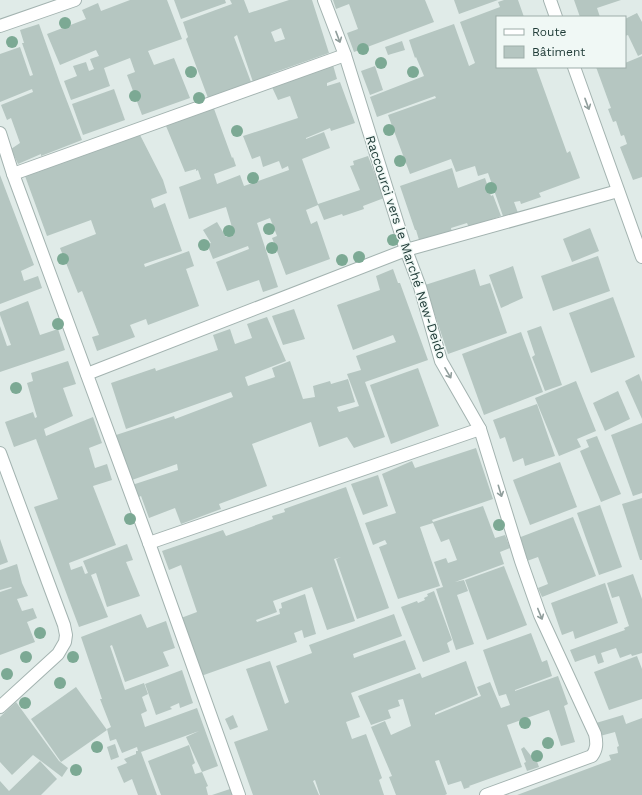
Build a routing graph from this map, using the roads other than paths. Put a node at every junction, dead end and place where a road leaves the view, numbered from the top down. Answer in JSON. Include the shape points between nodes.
{"nodes":[{"id":1,"x":75,"y":0,"type":"edge"},
{"id":2,"x":324,"y":0,"type":"edge"},
{"id":3,"x":550,"y":0,"type":"edge"},
{"id":4,"x":556,"y":16,"type":"edge"},
{"id":5,"x":0,"y":26,"type":"edge"},
{"id":6,"x":345,"y":55,"type":"junction"},
{"id":7,"x":574,"y":68,"type":"edge"},
{"id":8,"x":0,"y":133,"type":"edge"},
{"id":9,"x":4,"y":157,"type":"edge"},
{"id":10,"x":13,"y":174,"type":"junction"},
{"id":11,"x":618,"y":191,"type":"junction"},
{"id":12,"x":406,"y":250,"type":"junction"},
{"id":13,"x":642,"y":257,"type":"edge"},
{"id":14,"x":86,"y":374,"type":"junction"},
{"id":15,"x":480,"y":429,"type":"junction"},
{"id":16,"x":0,"y":453,"type":"edge"},
{"id":17,"x":149,"y":543,"type":"junction"},
{"id":18,"x":0,"y":707,"type":"edge"},
{"id":19,"x":239,"y":795,"type":"edge"},
{"id":20,"x":486,"y":795,"type":"edge"}],
"edges":[{"from":1,"to":5,"type":"street"},
{"from":2,"to":6,"type":"street","name":"Raccourci vers le Marché New-Deido","one_way":true},
{"from":3,"to":4,"type":"street"},
{"from":6,"to":10,"type":"street"},
{"from":6,"to":12,"type":"street","name":"Raccourci vers le Marché New-Deido"},
{"from":7,"to":11,"type":"street","one_way":true},
{"from":8,"to":9,"type":"street"},
{"from":9,"to":10,"type":"street"},
{"from":10,"to":14,"type":"street"},
{"from":11,"to":12,"type":"street"},
{"from":11,"to":13,"type":"street"},
{"from":12,"to":14,"type":"street"},
{"from":12,"to":15,"type":"street","name":"Raccourci vers le Marché New-Deido","one_way":true,"via":[[420,287],[441,361]]},
{"from":14,"to":17,"type":"street"},
{"from":15,"to":17,"type":"street"},
{"from":15,"to":20,"type":"street","name":"Raccourci vers le Marché New-Deido","one_way":true,"via":[[540,615],[596,734],[597,743],[592,756]]},
{"from":16,"to":18,"type":"street","via":[[66,635],[58,654]]},
{"from":17,"to":19,"type":"street"}]}
